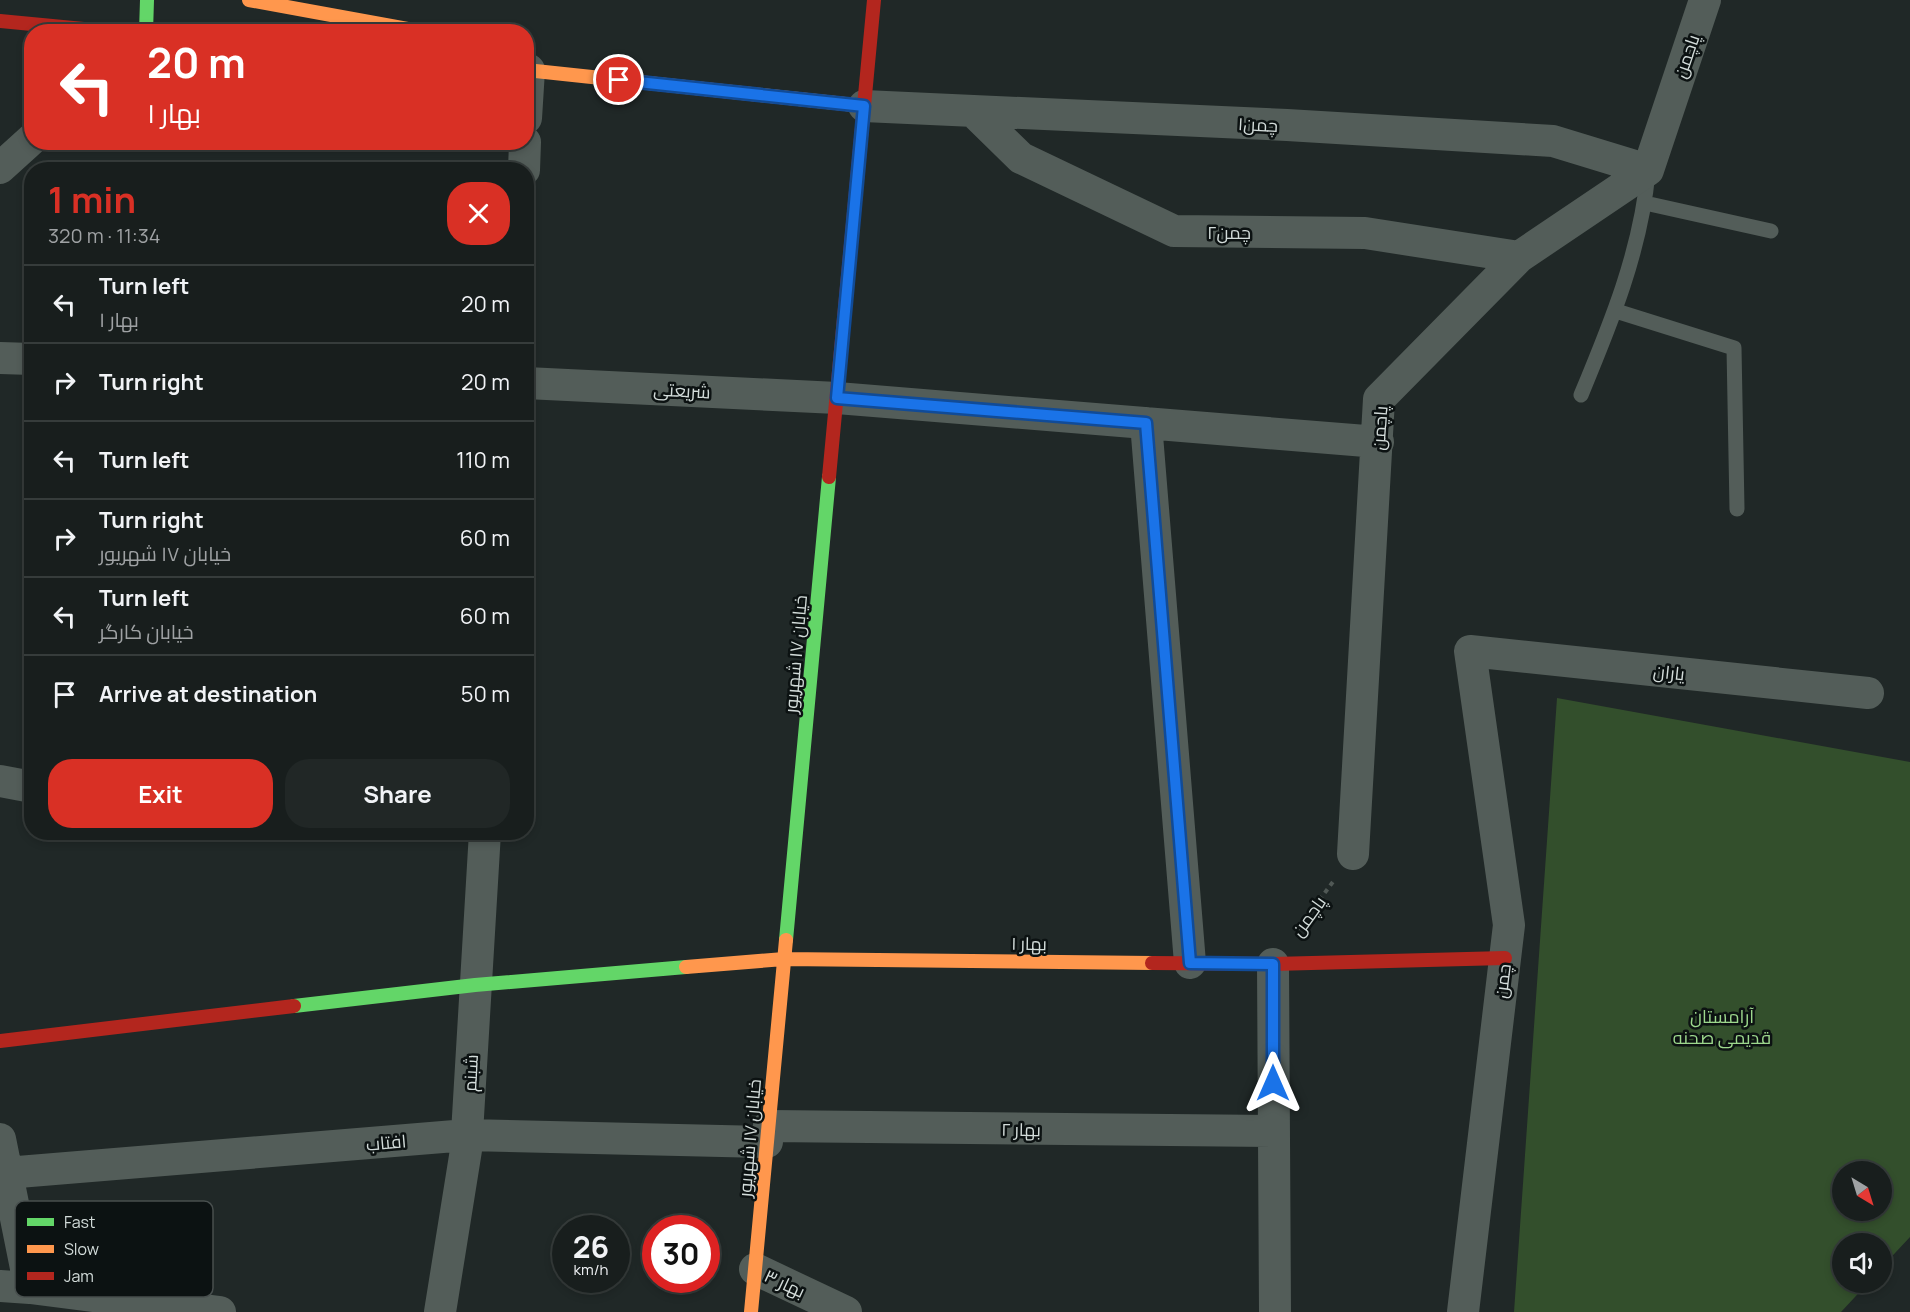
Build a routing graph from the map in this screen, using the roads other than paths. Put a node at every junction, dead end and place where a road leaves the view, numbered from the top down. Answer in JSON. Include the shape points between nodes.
{"nodes":[{"id":1,"x":147,"y":0,"type":"edge"},
{"id":2,"x":249,"y":0,"type":"edge"},
{"id":3,"x":874,"y":0,"type":"edge"},
{"id":4,"x":1705,"y":0,"type":"edge"},
{"id":5,"x":0,"y":21,"type":"edge"},
{"id":6,"x":31,"y":24,"type":"edge"},
{"id":7,"x":147,"y":24,"type":"edge"},
{"id":8,"x":380,"y":24,"type":"edge"},
{"id":9,"x":534,"y":71,"type":"edge"},
{"id":10,"x":864,"y":106,"type":"junction"},
{"id":11,"x":973,"y":111,"type":"junction"},
{"id":12,"x":24,"y":146,"type":"edge"},
{"id":13,"x":0,"y":168,"type":"edge"},
{"id":14,"x":1648,"y":170,"type":"junction"},
{"id":15,"x":1645,"y":203,"type":"junction"},
{"id":16,"x":1770,"y":231,"type":"dead end"},
{"id":17,"x":1519,"y":257,"type":"junction"},
{"id":18,"x":1616,"y":311,"type":"junction"},
{"id":19,"x":0,"y":358,"type":"edge"},
{"id":20,"x":24,"y":360,"type":"edge"},
{"id":21,"x":534,"y":383,"type":"edge"},
{"id":22,"x":1581,"y":395,"type":"dead end"},
{"id":23,"x":837,"y":398,"type":"junction"},
{"id":24,"x":1146,"y":423,"type":"junction"},
{"id":25,"x":1378,"y":442,"type":"junction"},
{"id":26,"x":1737,"y":509,"type":"dead end"},
{"id":27,"x":1470,"y":651,"type":"joint"},
{"id":28,"x":1868,"y":693,"type":"dead end"},
{"id":29,"x":0,"y":781,"type":"edge"},
{"id":30,"x":24,"y":786,"type":"edge"},
{"id":31,"x":485,"y":840,"type":"edge"},
{"id":32,"x":1353,"y":854,"type":"road end"},
{"id":33,"x":1505,"y":958,"type":"junction"},
{"id":34,"x":784,"y":959,"type":"junction"},
{"id":35,"x":1190,"y":963,"type":"junction"},
{"id":36,"x":1273,"y":964,"type":"junction"},
{"id":37,"x":476,"y":985,"type":"junction"},
{"id":38,"x":0,"y":1041,"type":"edge"},
{"id":39,"x":1274,"y":1131,"type":"junction"},
{"id":40,"x":768,"y":1134,"type":"junction"},
{"id":41,"x":467,"y":1135,"type":"junction"},
{"id":42,"x":0,"y":1139,"type":"edge"},
{"id":43,"x":6,"y":1173,"type":"junction"},
{"id":44,"x":755,"y":1269,"type":"junction"},
{"id":45,"x":15,"y":1287,"type":"edge"},
{"id":46,"x":97,"y":1297,"type":"edge"},
{"id":47,"x":220,"y":1312,"type":"edge"},
{"id":48,"x":440,"y":1312,"type":"edge"},
{"id":49,"x":751,"y":1312,"type":"edge"},
{"id":50,"x":846,"y":1312,"type":"edge"},
{"id":51,"x":1275,"y":1312,"type":"edge"},
{"id":52,"x":1463,"y":1312,"type":"edge"}],
"edges":[{"from":1,"to":7,"type":"street"},
{"from":2,"to":8,"type":"street"},
{"from":3,"to":10,"type":"street","name":"خیابان ۱۷ شهریور"},
{"from":4,"to":14,"type":"street","name":"پاچمن"},
{"from":5,"to":6,"type":"street"},
{"from":9,"to":10,"type":"street"},
{"from":10,"to":11,"type":"street","name":"چمن۱"},
{"from":10,"to":23,"type":"street","name":"خیابان ۱۷ شهریور"},
{"from":11,"to":14,"type":"street","name":"چمن۱","via":[[1553,141]]},
{"from":11,"to":17,"type":"street","name":"چمن۲","via":[[1021,158],[1174,231],[1365,233]]},
{"from":12,"to":13,"type":"street"},
{"from":14,"to":15,"type":"lane"},
{"from":14,"to":17,"type":"street","name":"پاچمن"},
{"from":15,"to":16,"type":"lane"},
{"from":15,"to":18,"type":"lane"},
{"from":17,"to":25,"type":"street","name":"پاچمن","via":[[1379,399]]},
{"from":18,"to":22,"type":"lane"},
{"from":18,"to":26,"type":"lane","via":[[1734,348]]},
{"from":19,"to":20,"type":"street"},
{"from":21,"to":23,"type":"street","name":"شریعتی"},
{"from":23,"to":24,"type":"street","name":"شریعتی"},
{"from":23,"to":34,"type":"street","name":"خیابان ۱۷ شهریور"},
{"from":24,"to":25,"type":"street","name":"شریعتی"},
{"from":24,"to":35,"type":"street"},
{"from":25,"to":32,"type":"street","name":"پاچمن"},
{"from":27,"to":28,"type":"street","name":"یاران"},
{"from":27,"to":33,"type":"street","name":"چمن","via":[[1509,925]]},
{"from":29,"to":30,"type":"street"},
{"from":31,"to":37,"type":"street","name":"شبنم"},
{"from":33,"to":36,"type":"street","name":"بهار ۱"},
{"from":33,"to":52,"type":"street","name":"چمن"},
{"from":34,"to":35,"type":"street","name":"بهار ۱"},
{"from":34,"to":37,"type":"street","name":"بهار ۱"},
{"from":34,"to":40,"type":"street","name":"خیابان ۱۷ شهریور"},
{"from":35,"to":36,"type":"street","name":"بهار ۱"},
{"from":36,"to":39,"type":"street"},
{"from":37,"to":38,"type":"street","name":"بهار ۱"},
{"from":37,"to":41,"type":"street","name":"شبنم"},
{"from":39,"to":40,"type":"street","name":"بهار ۲"},
{"from":39,"to":51,"type":"street"},
{"from":40,"to":41,"type":"street","name":"افتاب"},
{"from":40,"to":44,"type":"street","name":"خیابان ۱۷ شهریور"},
{"from":41,"to":43,"type":"street","name":"افتاب"},
{"from":41,"to":48,"type":"street","name":"شبنم"},
{"from":42,"to":43,"type":"street"},
{"from":43,"to":45,"type":"street"},
{"from":44,"to":49,"type":"street","name":"خیابان ۱۷ شهریور"},
{"from":44,"to":50,"type":"street","name":"بهار ۳"},
{"from":46,"to":47,"type":"street"}]}
